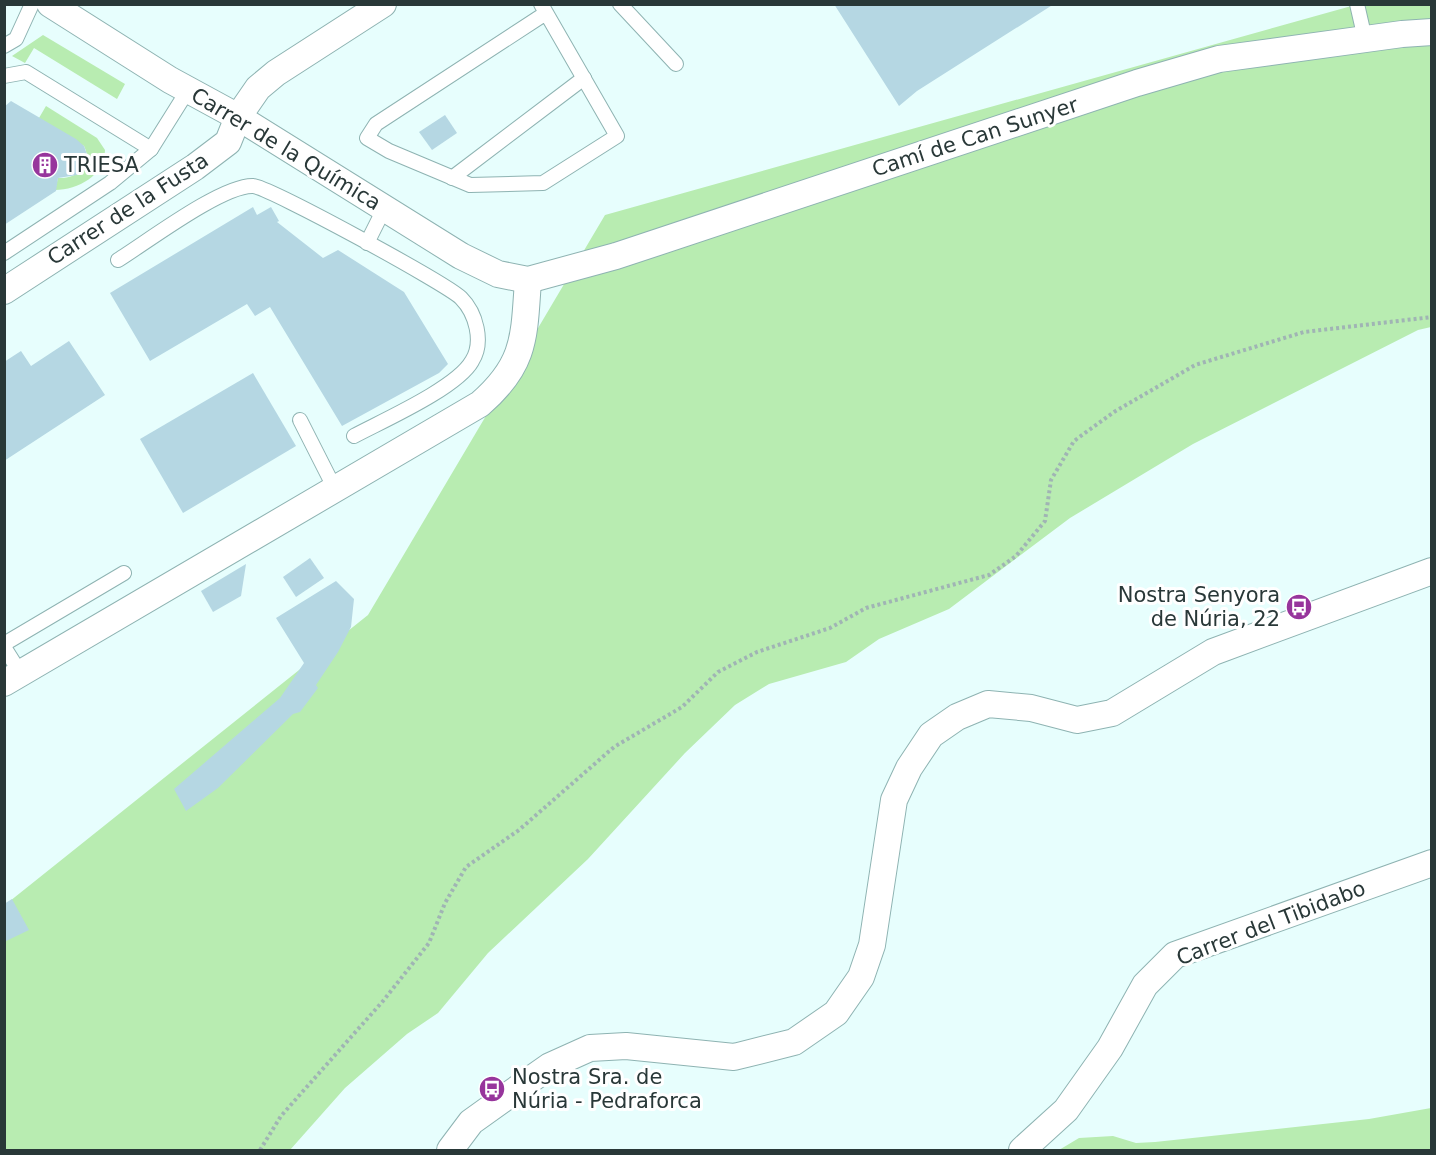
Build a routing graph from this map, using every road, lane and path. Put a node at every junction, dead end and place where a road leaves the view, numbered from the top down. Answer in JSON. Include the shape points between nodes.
{"nodes":[{"id":1,"x":32,"y":4,"type":"edge"},
{"id":2,"x":50,"y":4,"type":"edge"},
{"id":3,"x":383,"y":4,"type":"edge"},
{"id":4,"x":620,"y":4,"type":"edge"},
{"id":5,"x":1357,"y":4,"type":"edge"},
{"id":6,"x":543,"y":9,"type":"edge"},
{"id":7,"x":1431,"y":33,"type":"edge"},
{"id":8,"x":1365,"y":39,"type":"junction"},
{"id":9,"x":4,"y":46,"type":"edge"},
{"id":10,"x":676,"y":64,"type":"dead end"},
{"id":11,"x":4,"y":76,"type":"edge"},
{"id":12,"x":584,"y":78,"type":"junction"},
{"id":13,"x":188,"y":90,"type":"junction"},
{"id":14,"x":238,"y":117,"type":"junction"},
{"id":15,"x":151,"y":149,"type":"junction"},
{"id":16,"x":452,"y":178,"type":"junction"},
{"id":17,"x":384,"y":209,"type":"junction"},
{"id":18,"x":367,"y":243,"type":"junction"},
{"id":19,"x":4,"y":253,"type":"edge"},
{"id":20,"x":118,"y":260,"type":"dead end"},
{"id":21,"x":528,"y":280,"type":"junction"},
{"id":22,"x":4,"y":291,"type":"edge"},
{"id":23,"x":1431,"y":317,"type":"edge"},
{"id":24,"x":300,"y":420,"type":"dead end"},
{"id":25,"x":354,"y":436,"type":"dead end"},
{"id":26,"x":335,"y":489,"type":"junction"},
{"id":27,"x":1431,"y":572,"type":"edge"},
{"id":28,"x":124,"y":573,"type":"dead end"},
{"id":29,"x":4,"y":646,"type":"edge"},
{"id":30,"x":13,"y":678,"type":"edge"},
{"id":31,"x":1431,"y":863,"type":"edge"},
{"id":32,"x":260,"y":1150,"type":"edge"},
{"id":33,"x":450,"y":1150,"type":"edge"},
{"id":34,"x":1022,"y":1150,"type":"edge"}],
"edges":[{"from":1,"to":9,"type":"lane","via":[[16,39]]},
{"from":2,"to":13,"type":"street","name":"Carrer de la Química"},
{"from":3,"to":14,"type":"street","name":"Carrer de la Fusta","via":[[276,73],[258,88]]},
{"from":4,"to":10,"type":"lane"},
{"from":5,"to":8,"type":"lane"},
{"from":6,"to":12,"type":"lane"},
{"from":6,"to":16,"type":"lane","via":[[376,124],[367,138]]},
{"from":7,"to":8,"type":"street","name":"Camí de Can Sunyer"},
{"from":8,"to":21,"type":"street","name":"Camí de Can Sunyer","via":[[1219,59],[616,256]]},
{"from":11,"to":15,"type":"lane","via":[[26,72]]},
{"from":12,"to":16,"type":"lane"},
{"from":12,"to":16,"type":"lane","via":[[617,135],[543,183],[471,185]]},
{"from":13,"to":14,"type":"street","name":"Carrer de la Química"},
{"from":13,"to":15,"type":"lane"},
{"from":14,"to":17,"type":"street","name":"Carrer de la Química"},
{"from":14,"to":22,"type":"street","name":"Carrer de la Fusta","via":[[228,142],[195,167]]},
{"from":15,"to":19,"type":"lane","via":[[110,183]]},
{"from":17,"to":18,"type":"lane"},
{"from":17,"to":21,"type":"street","name":"Carrer de la Química","via":[[461,256],[498,274]]},
{"from":18,"to":20,"type":"lane","via":[[254,186],[229,190]]},
{"from":18,"to":25,"type":"lane","via":[[460,297],[473,314],[478,334],[473,361],[453,382]]},
{"from":21,"to":26,"type":"street","via":[[520,354],[497,388],[480,404]]},
{"from":23,"to":32,"type":"path","via":[[1304,332],[1195,365],[1114,412],[1074,441],[1051,480],[1045,521],[1016,556],[988,575],[866,608],[830,628],[758,652],[718,672],[682,707],[614,747],[519,830],[466,867],[429,943],[281,1116]]},
{"from":24,"to":26,"type":"lane"},
{"from":26,"to":30,"type":"street"},
{"from":27,"to":33,"type":"street","via":[[1214,652],[1112,713],[1077,720],[1030,708],[988,704],[957,717],[931,735],[894,800],[872,945],[861,977],[836,1013],[794,1042],[734,1057],[626,1046],[590,1048],[550,1066],[471,1122]]},
{"from":28,"to":29,"type":"lane"},
{"from":29,"to":30,"type":"lane"},
{"from":31,"to":34,"type":"street","name":"Carrer del Tibidabo","via":[[1175,955],[1145,985],[1110,1048],[1066,1110]]}]}
